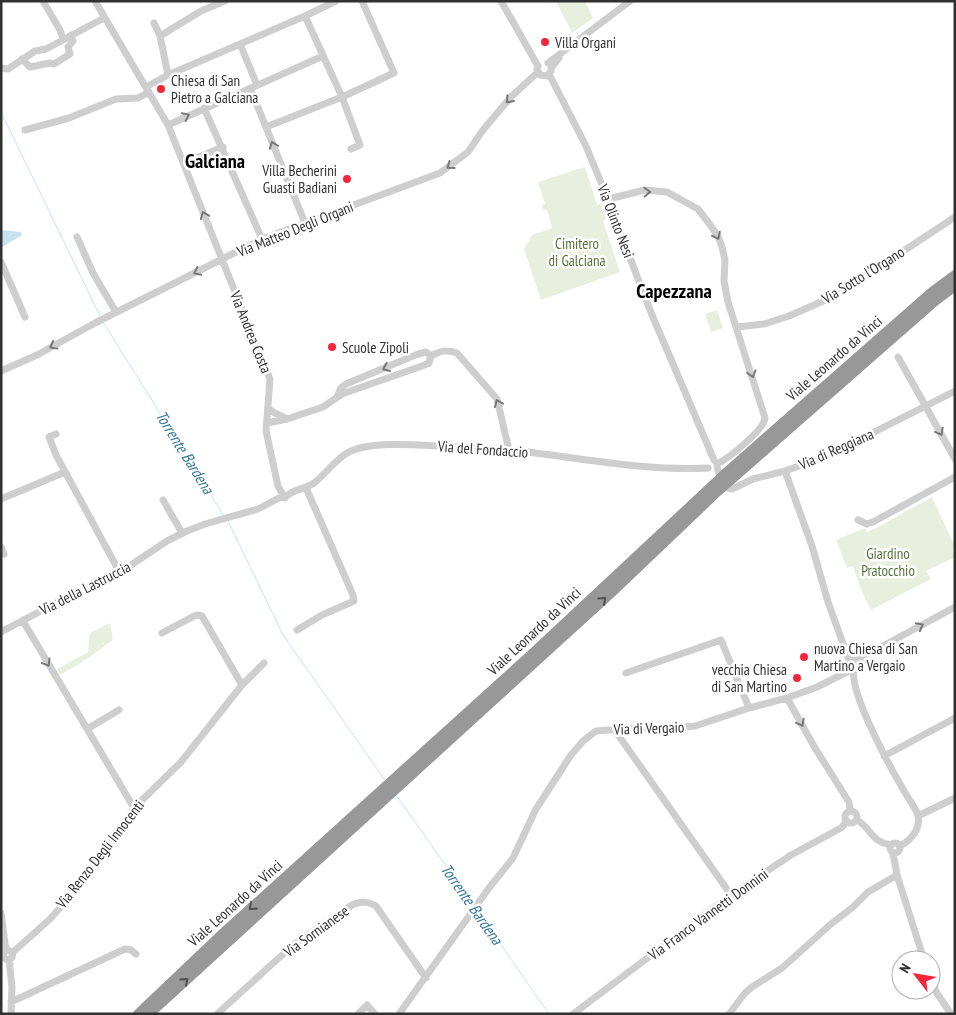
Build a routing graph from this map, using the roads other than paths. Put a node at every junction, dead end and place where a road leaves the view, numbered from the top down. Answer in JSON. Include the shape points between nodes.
{"nodes":[{"id":1,"x":43,"y":1,"type":"edge"},
{"id":2,"x":95,"y":1,"type":"edge"},
{"id":3,"x":225,"y":1,"type":"edge"},
{"id":4,"x":336,"y":1,"type":"edge"},
{"id":5,"x":362,"y":1,"type":"edge"},
{"id":6,"x":501,"y":1,"type":"edge"},
{"id":7,"x":630,"y":1,"type":"edge"},
{"id":8,"x":305,"y":16,"type":"junction"},
{"id":9,"x":104,"y":18,"type":"junction"},
{"id":10,"x":154,"y":23,"type":"dead end"},
{"id":11,"x":71,"y":35,"type":"junction"},
{"id":12,"x":160,"y":36,"type":"junction"},
{"id":13,"x":63,"y":39,"type":"junction"},
{"id":14,"x":240,"y":44,"type":"junction"},
{"id":15,"x":324,"y":56,"type":"junction"},
{"id":16,"x":22,"y":59,"type":"junction"},
{"id":17,"x":1,"y":68,"type":"edge"},
{"id":18,"x":545,"y":69,"type":"junction"},
{"id":19,"x":168,"y":74,"type":"junction"},
{"id":20,"x":257,"y":85,"type":"junction"},
{"id":21,"x":250,"y":88,"type":"junction"},
{"id":22,"x":148,"y":90,"type":"junction"},
{"id":23,"x":342,"y":97,"type":"junction"},
{"id":24,"x":204,"y":108,"type":"junction"},
{"id":25,"x":168,"y":125,"type":"junction"},
{"id":26,"x":266,"y":127,"type":"junction"},
{"id":27,"x":25,"y":130,"type":"dead end"},
{"id":28,"x":223,"y":147,"type":"junction"},
{"id":29,"x":351,"y":149,"type":"dead end"},
{"id":30,"x":184,"y":163,"type":"junction"},
{"id":31,"x":608,"y":199,"type":"junction"},
{"id":32,"x":955,"y":217,"type":"edge"},
{"id":33,"x":305,"y":223,"type":"junction"},
{"id":34,"x":77,"y":237,"type":"dead end"},
{"id":35,"x":262,"y":240,"type":"junction"},
{"id":36,"x":222,"y":260,"type":"junction"},
{"id":37,"x":1,"y":262,"type":"edge"},
{"id":38,"x":955,"y":273,"type":"edge"},
{"id":39,"x":955,"y":286,"type":"edge"},
{"id":40,"x":116,"y":312,"type":"junction"},
{"id":41,"x":25,"y":317,"type":"dead end"},
{"id":42,"x":737,"y":327,"type":"junction"},
{"id":43,"x":431,"y":356,"type":"junction"},
{"id":44,"x":898,"y":357,"type":"dead end"},
{"id":45,"x":1,"y":371,"type":"edge"},
{"id":46,"x":347,"y":388,"type":"junction"},
{"id":47,"x":955,"y":391,"type":"edge"},
{"id":48,"x":925,"y":406,"type":"junction"},
{"id":49,"x":268,"y":408,"type":"junction"},
{"id":50,"x":287,"y":419,"type":"junction"},
{"id":51,"x":267,"y":423,"type":"junction"},
{"id":52,"x":56,"y":434,"type":"dead end"},
{"id":53,"x":509,"y":450,"type":"junction"},
{"id":54,"x":955,"y":459,"type":"edge"},
{"id":55,"x":712,"y":465,"type":"junction"},
{"id":56,"x":785,"y":471,"type":"junction"},
{"id":57,"x":65,"y":472,"type":"junction"},
{"id":58,"x":955,"y":477,"type":"edge"},
{"id":59,"x":722,"y":480,"type":"junction"},
{"id":60,"x":306,"y":488,"type":"junction"},
{"id":61,"x":283,"y":495,"type":"junction"},
{"id":62,"x":1,"y":499,"type":"edge"},
{"id":63,"x":163,"y":500,"type":"dead end"},
{"id":64,"x":222,"y":519,"type":"joint"},
{"id":65,"x":858,"y":520,"type":"dead end"},
{"id":66,"x":182,"y":533,"type":"junction"},
{"id":67,"x":120,"y":573,"type":"junction"},
{"id":68,"x":955,"y":607,"type":"edge"},
{"id":69,"x":23,"y":620,"type":"junction"},
{"id":70,"x":297,"y":630,"type":"dead end"},
{"id":71,"x":1,"y":632,"type":"edge"},
{"id":72,"x":162,"y":633,"type":"dead end"},
{"id":73,"x":264,"y":663,"type":"dead end"},
{"id":74,"x":855,"y":665,"type":"junction"},
{"id":75,"x":626,"y":674,"type":"dead end"},
{"id":76,"x":841,"y":675,"type":"junction"},
{"id":77,"x":242,"y":685,"type":"junction"},
{"id":78,"x":855,"y":686,"type":"junction"},
{"id":79,"x":788,"y":698,"type":"junction"},
{"id":80,"x":749,"y":708,"type":"junction"},
{"id":81,"x":119,"y":710,"type":"dead end"},
{"id":82,"x":955,"y":718,"type":"edge"},
{"id":83,"x":87,"y":729,"type":"junction"},
{"id":84,"x":614,"y":729,"type":"junction"},
{"id":85,"x":884,"y":756,"type":"junction"},
{"id":86,"x":955,"y":798,"type":"edge"},
{"id":87,"x":134,"y":808,"type":"junction"},
{"id":88,"x":850,"y":811,"type":"junction"},
{"id":89,"x":918,"y":816,"type":"junction"},
{"id":90,"x":857,"y":820,"type":"junction"},
{"id":91,"x":847,"y":822,"type":"junction"},
{"id":92,"x":892,"y":849,"type":"junction"},
{"id":93,"x":897,"y":875,"type":"junction"},
{"id":94,"x":731,"y":896,"type":"junction"},
{"id":95,"x":1,"y":913,"type":"edge"},
{"id":96,"x":921,"y":950,"type":"edge"},
{"id":97,"x":136,"y":954,"type":"dead end"},
{"id":98,"x":7,"y":957,"type":"edge"},
{"id":99,"x":426,"y":978,"type":"junction"},
{"id":100,"x":941,"y":999,"type":"edge"},
{"id":101,"x":12,"y":1002,"type":"junction"},
{"id":102,"x":11,"y":1014,"type":"edge"},
{"id":103,"x":138,"y":1014,"type":"edge"},
{"id":104,"x":149,"y":1014,"type":"edge"},
{"id":105,"x":217,"y":1014,"type":"edge"},
{"id":106,"x":358,"y":1014,"type":"edge"},
{"id":107,"x":374,"y":1014,"type":"edge"},
{"id":108,"x":399,"y":1014,"type":"edge"},
{"id":109,"x":573,"y":1014,"type":"edge"},
{"id":110,"x":729,"y":1014,"type":"edge"},
{"id":111,"x":951,"y":1014,"type":"edge"}],
"edges":[{"from":1,"to":13,"type":"street"},
{"from":2,"to":9,"type":"street","name":"Via Andrea Costa"},
{"from":3,"to":12,"type":"street","via":[[201,11]]},
{"from":4,"to":8,"type":"street"},
{"from":5,"to":23,"type":"street","via":[[394,73]]},
{"from":6,"to":18,"type":"street","name":"Via Olinto Nesi"},
{"from":7,"to":18,"type":"street","name":"Via Matteo Degli Organi"},
{"from":8,"to":14,"type":"street"},
{"from":8,"to":15,"type":"street"},
{"from":9,"to":11,"type":"street"},
{"from":9,"to":22,"type":"street","name":"Via Andrea Costa"},
{"from":10,"to":12,"type":"street"},
{"from":11,"to":13,"type":"street"},
{"from":11,"to":16,"type":"street","via":[[70,54],[54,64],[30,67]]},
{"from":12,"to":19,"type":"street"},
{"from":13,"to":16,"type":"street"},
{"from":14,"to":19,"type":"street"},
{"from":14,"to":20,"type":"street"},
{"from":15,"to":20,"type":"street"},
{"from":15,"to":23,"type":"street"},
{"from":16,"to":17,"type":"street","via":[[8,69]]},
{"from":18,"to":31,"type":"street","name":"Via Olinto Nesi","via":[[585,144]]},
{"from":18,"to":33,"type":"street","name":"Via Matteo Degli Organi","one_way":true,"via":[[510,98],[468,152],[451,166],[440,173]]},
{"from":19,"to":22,"type":"street"},
{"from":20,"to":21,"type":"street"},
{"from":21,"to":24,"type":"street"},
{"from":21,"to":26,"type":"street"},
{"from":22,"to":25,"type":"street","name":"Via Andrea Costa"},
{"from":22,"to":27,"type":"street","via":[[138,98],[116,99],[69,118]]},
{"from":23,"to":26,"type":"street"},
{"from":23,"to":29,"type":"street","via":[[360,145]]},
{"from":25,"to":24,"type":"street","one_way":true},
{"from":24,"to":28,"type":"street"},
{"from":25,"to":30,"type":"street","name":"Via Andrea Costa"},
{"from":33,"to":26,"type":"street","one_way":true},
{"from":28,"to":30,"type":"street"},
{"from":28,"to":35,"type":"street"},
{"from":36,"to":30,"type":"street","name":"Via Andrea Costa","one_way":true},
{"from":31,"to":42,"type":"street","one_way":true,"via":[[645,190],[667,192],[698,209],[722,247],[724,281]]},
{"from":31,"to":55,"type":"street","name":"Via Olinto Nesi"},
{"from":32,"to":42,"type":"street","name":"Via Sotto l'Organo","via":[[837,295],[789,316],[764,324]]},
{"from":33,"to":35,"type":"street","name":"Via Matteo Degli Organi"},
{"from":34,"to":40,"type":"street","via":[[92,273]]},
{"from":35,"to":36,"type":"street","name":"Via Matteo Degli Organi"},
{"from":36,"to":40,"type":"street","name":"Via Matteo Degli Organi","one_way":true},
{"from":36,"to":49,"type":"street","name":"Via Andrea Costa","via":[[270,379]]},
{"from":37,"to":41,"type":"street"},
{"from":38,"to":59,"type":"highway","name":"Viale Leonardo da Vinci"},
{"from":39,"to":59,"type":"highway","name":"Viale Leonardo da Vinci"},
{"from":40,"to":45,"type":"street","name":"Via Matteo Degli Organi","one_way":true},
{"from":42,"to":55,"type":"street","name":"Via del Fondaccio","one_way":true,"via":[[764,421],[734,452]]},
{"from":43,"to":46,"type":"street","via":[[429,363],[422,366]]},
{"from":43,"to":46,"type":"street","one_way":true,"via":[[426,352],[418,354]]},
{"from":53,"to":43,"type":"street","one_way":true,"via":[[501,410],[491,391],[457,353],[446,350]]},
{"from":44,"to":48,"type":"street"},
{"from":46,"to":50,"type":"street","via":[[323,407]]},
{"from":47,"to":48,"type":"street","name":"Via di Reggiana"},
{"from":48,"to":54,"type":"street","one_way":true},
{"from":48,"to":56,"type":"street","name":"Via di Reggiana","via":[[840,450]]},
{"from":49,"to":50,"type":"street"},
{"from":49,"to":51,"type":"street","name":"Via Andrea Costa"},
{"from":50,"to":51,"type":"street"},
{"from":51,"to":61,"type":"street","name":"Via Andrea Costa","via":[[274,468]]},
{"from":52,"to":57,"type":"street","via":[[49,437]]},
{"from":53,"to":55,"type":"street","name":"Via del Fondaccio","via":[[621,465],[694,468]]},
{"from":53,"to":60,"type":"street","name":"Via del Fondaccio","via":[[404,444],[358,449],[344,455]]},
{"from":55,"to":59,"type":"street","name":"Via di Reggiana"},
{"from":56,"to":59,"type":"street","name":"Via di Reggiana","via":[[753,478],[732,489]]},
{"from":56,"to":74,"type":"street","via":[[828,602]]},
{"from":57,"to":62,"type":"street"},
{"from":57,"to":67,"type":"street"},
{"from":58,"to":65,"type":"street","via":[[873,522],[867,524]]},
{"from":59,"to":103,"type":"highway","name":"Viale Leonardo da Vinci","one_way":true},
{"from":104,"to":59,"type":"highway","name":"Viale Leonardo da Vinci","one_way":true,"via":[[605,598]]},
{"from":60,"to":61,"type":"street","name":"Via del Fondaccio"},
{"from":60,"to":70,"type":"street","via":[[354,601]]},
{"from":61,"to":64,"type":"street","name":"Via del Fondaccio","via":[[258,509]]},
{"from":63,"to":66,"type":"street"},
{"from":64,"to":66,"type":"street","name":"Via della Lastruccia"},
{"from":66,"to":67,"type":"street","name":"Via della Lastruccia"},
{"from":67,"to":69,"type":"street","name":"Via della Lastruccia"},
{"from":74,"to":68,"type":"street","name":"Via di Vergaio","one_way":true,"via":[[886,644]]},
{"from":69,"to":71,"type":"street","name":"Via della Lastruccia"},
{"from":69,"to":83,"type":"street","one_way":true},
{"from":72,"to":77,"type":"street","via":[[196,615],[202,616]]},
{"from":73,"to":77,"type":"street","name":"Via Renzo Degli Innocenti"},
{"from":74,"to":76,"type":"street","name":"Via di Vergaio"},
{"from":74,"to":78,"type":"street"},
{"from":75,"to":80,"type":"street","via":[[721,640]]},
{"from":76,"to":78,"type":"street","via":[[849,678]]},
{"from":76,"to":79,"type":"street","name":"Via di Vergaio"},
{"from":77,"to":87,"type":"street","name":"Via Renzo Degli Innocenti","via":[[182,762]]},
{"from":78,"to":85,"type":"street"},
{"from":79,"to":80,"type":"street","name":"Via di Vergaio"},
{"from":79,"to":88,"type":"street","one_way":true,"via":[[849,802]]},
{"from":80,"to":84,"type":"street","name":"Via di Vergaio","via":[[695,726]]},
{"from":81,"to":83,"type":"street"},
{"from":82,"to":85,"type":"street"},
{"from":83,"to":87,"type":"street"},
{"from":84,"to":94,"type":"street"},
{"from":84,"to":99,"type":"street","name":"Via di Vergaio","via":[[596,731],[571,755],[536,810],[512,858]]},
{"from":85,"to":89,"type":"street"},
{"from":86,"to":89,"type":"street"},
{"from":87,"to":98,"type":"street","name":"Via Renzo Degli Innocenti","via":[[80,885],[50,919]]},
{"from":88,"to":90,"type":"street","via":[[857,814]]},
{"from":88,"to":91,"type":"street","via":[[845,816]]},
{"from":89,"to":92,"type":"street","via":[[913,837],[900,846],[899,852]]},
{"from":90,"to":91,"type":"street"},
{"from":90,"to":92,"type":"street","via":[[877,841]]},
{"from":91,"to":94,"type":"street","name":"Via Franco Vannetti Donnini"},
{"from":92,"to":93,"type":"street"},
{"from":93,"to":96,"type":"street"},
{"from":93,"to":110,"type":"street","via":[[868,892],[796,956],[752,987]]},
{"from":94,"to":109,"type":"street","name":"Via Franco Vannetti Donnini"},
{"from":95,"to":98,"type":"street"},
{"from":97,"to":101,"type":"street","via":[[123,950]]},
{"from":98,"to":101,"type":"street"},
{"from":99,"to":105,"type":"street","name":"Via Sornianese","via":[[376,906],[359,902],[292,946]]},
{"from":99,"to":108,"type":"street","name":"Via di Vergaio"},
{"from":100,"to":111,"type":"street"},
{"from":101,"to":102,"type":"street"},
{"from":106,"to":107,"type":"street","via":[[367,1005]]}]}
